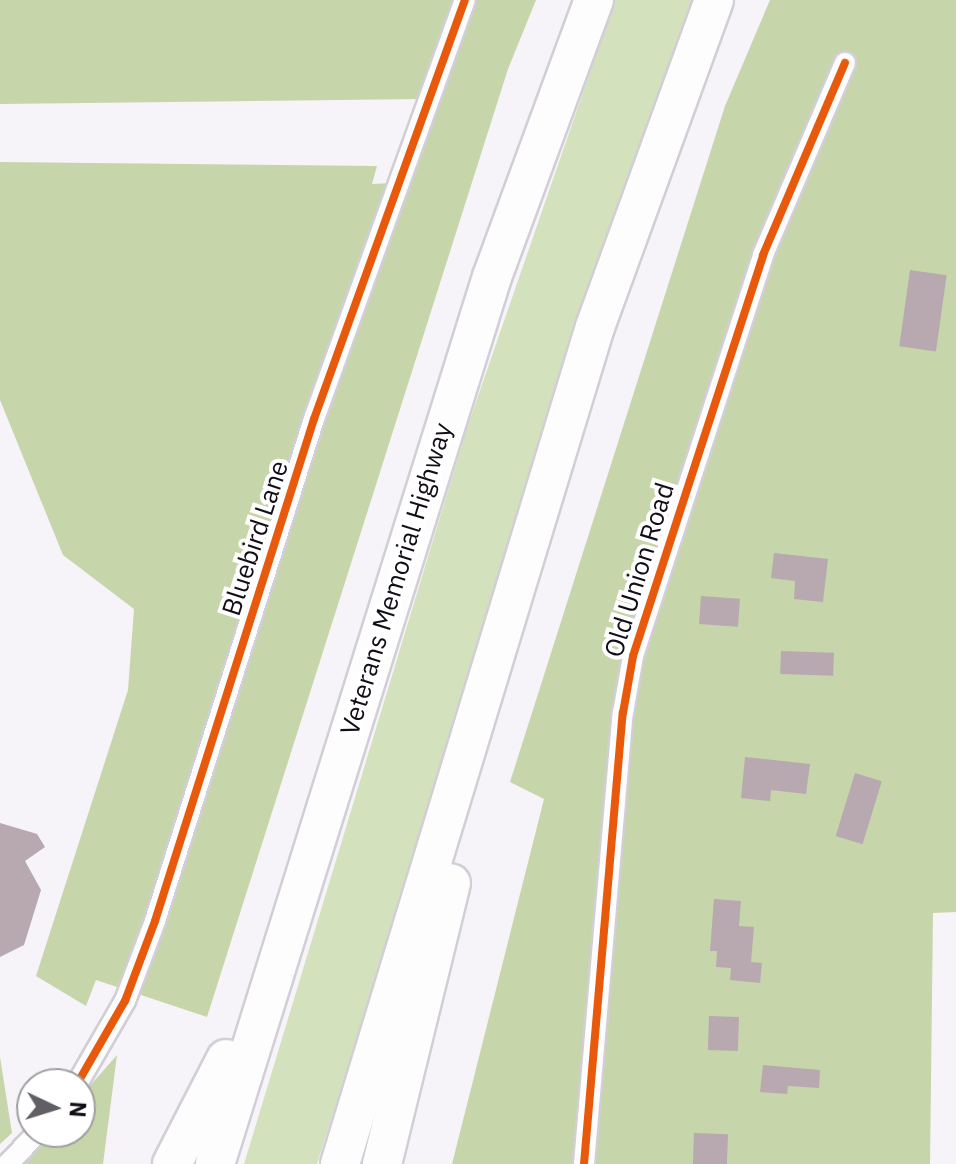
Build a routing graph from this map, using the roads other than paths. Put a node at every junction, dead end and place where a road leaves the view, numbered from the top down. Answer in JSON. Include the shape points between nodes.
{"nodes":[{"id":1,"x":465,"y":0,"type":"edge"},
{"id":2,"x":594,"y":0,"type":"edge"},
{"id":3,"x":714,"y":0,"type":"edge"},
{"id":4,"x":845,"y":63,"type":"dead end"},
{"id":5,"x":627,"y":237,"type":"junction"},
{"id":6,"x":288,"y":926,"type":"junction"},
{"id":7,"x":86,"y":1068,"type":"edge"},
{"id":8,"x":23,"y":1148,"type":"edge"},
{"id":9,"x":8,"y":1164,"type":"edge"},
{"id":10,"x":172,"y":1164,"type":"edge"},
{"id":11,"x":215,"y":1164,"type":"edge"},
{"id":12,"x":340,"y":1164,"type":"edge"},
{"id":13,"x":382,"y":1164,"type":"edge"},
{"id":14,"x":584,"y":1164,"type":"edge"}],
"edges":[{"from":1,"to":7,"type":"street","name":"Bluebird Lane","via":[[314,419],[155,921],[125,1001]]},
{"from":2,"to":6,"type":"highway","name":"Veterans Memorial Highway","via":[[492,277]]},
{"from":3,"to":5,"type":"highway"},
{"from":4,"to":14,"type":"street","name":"Old Union Road","via":[[763,255],[633,656],[623,713]]},
{"from":5,"to":12,"type":"highway"},
{"from":5,"to":13,"type":"highway","via":[[447,900]]},
{"from":6,"to":10,"type":"highway","via":[[206,1104]]},
{"from":6,"to":11,"type":"highway","name":"Veterans Memorial Highway"},
{"from":8,"to":9,"type":"street"}]}
